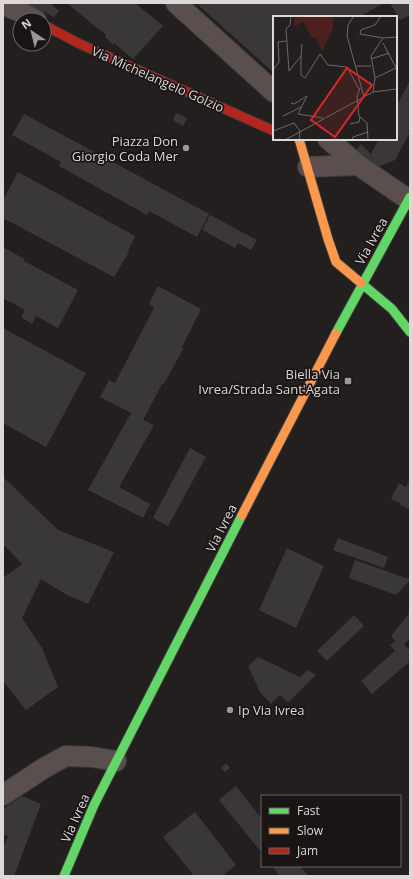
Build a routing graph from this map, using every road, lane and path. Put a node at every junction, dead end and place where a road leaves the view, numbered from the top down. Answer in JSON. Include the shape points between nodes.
{"nodes":[{"id":1,"x":176,"y":3,"type":"edge"},
{"id":2,"x":3,"y":5,"type":"edge"},
{"id":3,"x":21,"y":12,"type":"edge"},
{"id":4,"x":52,"y":29,"type":"edge"},
{"id":5,"x":273,"y":91,"type":"edge"},
{"id":6,"x":273,"y":131,"type":"edge"},
{"id":7,"x":297,"y":140,"type":"edge"},
{"id":8,"x":329,"y":140,"type":"edge"},
{"id":9,"x":358,"y":165,"type":"junction"},
{"id":10,"x":308,"y":167,"type":"junction"},
{"id":11,"x":409,"y":198,"type":"edge"},
{"id":12,"x":362,"y":285,"type":"junction"},
{"id":13,"x":410,"y":332,"type":"edge"},
{"id":14,"x":116,"y":761,"type":"junction"},
{"id":15,"x":3,"y":795,"type":"edge"},
{"id":16,"x":64,"y":876,"type":"edge"}],
"edges":[{"from":1,"to":5,"type":"street"},
{"from":2,"to":3,"type":"street"},
{"from":4,"to":6,"type":"main road","name":"Via Michelangelo Golzio","via":[[78,44]]},
{"from":7,"to":10,"type":"main road"},
{"from":8,"to":9,"type":"street"},
{"from":9,"to":10,"type":"street"},
{"from":9,"to":11,"type":"street"},
{"from":10,"to":12,"type":"main road","via":[[336,262]]},
{"from":11,"to":12,"type":"main road","name":"Via Ivrea"},
{"from":12,"to":13,"type":"main road","via":[[392,309]]},
{"from":12,"to":14,"type":"main road","name":"Via Ivrea"},
{"from":14,"to":15,"type":"street","via":[[66,756]]},
{"from":14,"to":16,"type":"main road","name":"Via Ivrea"}]}
